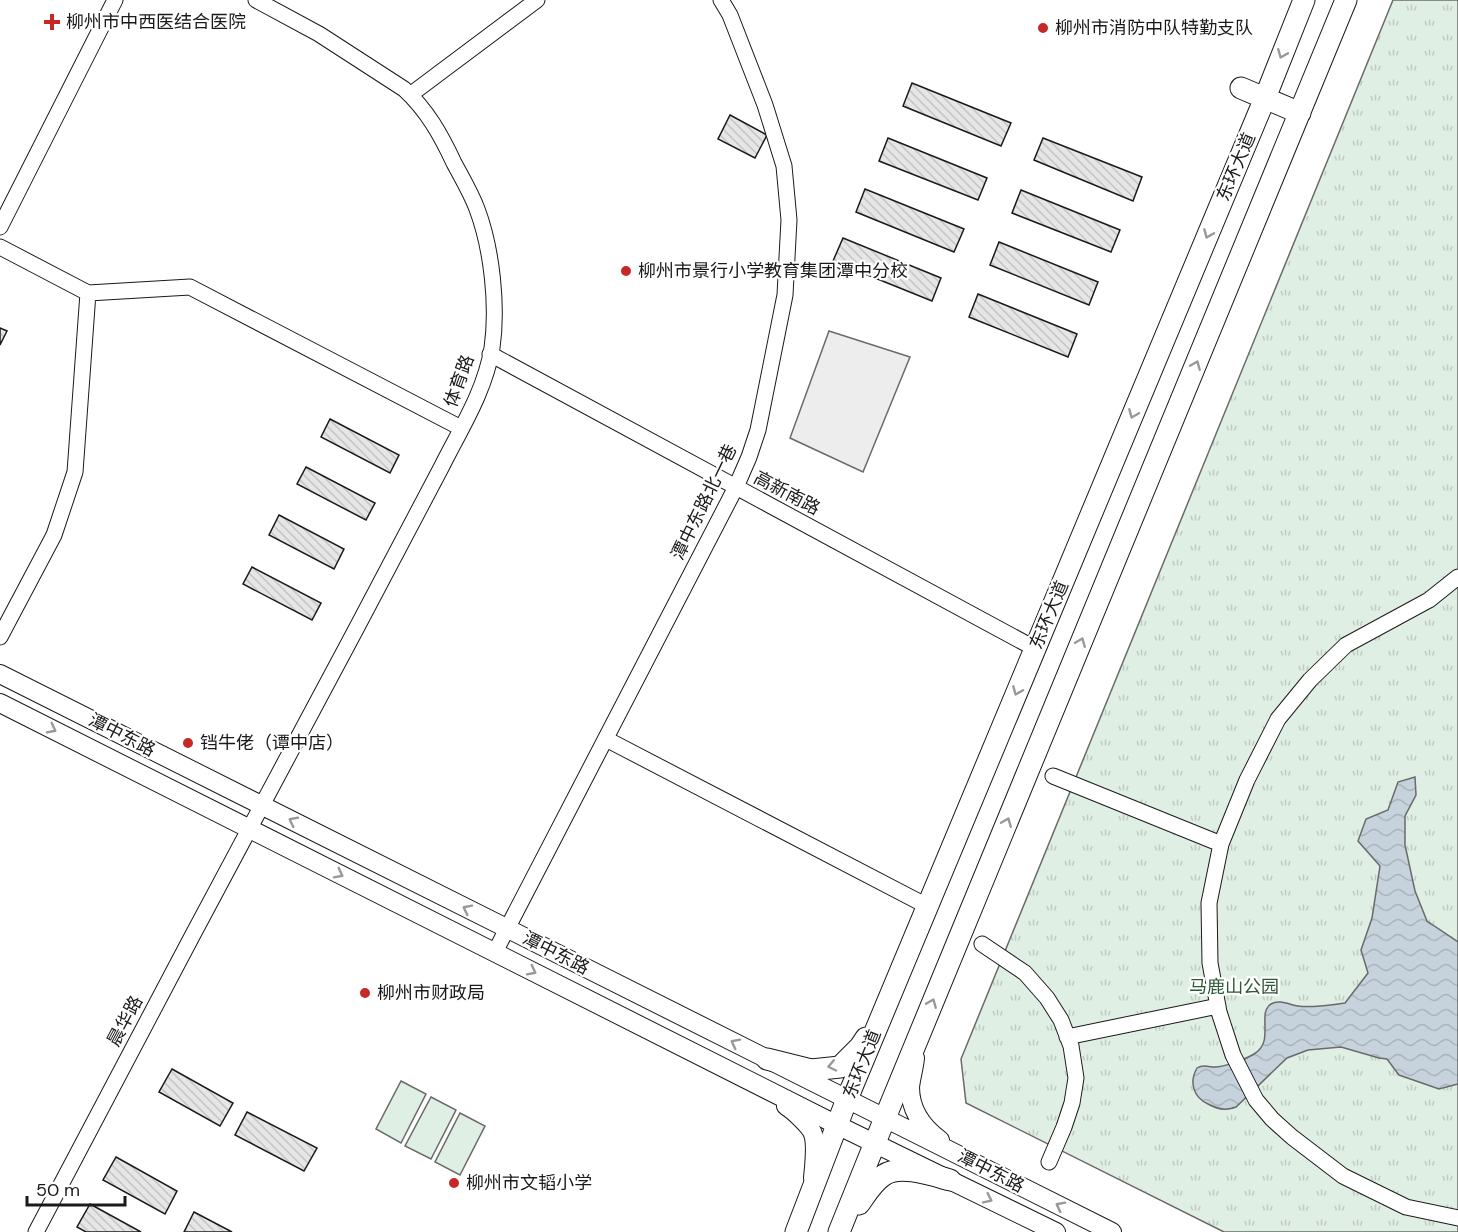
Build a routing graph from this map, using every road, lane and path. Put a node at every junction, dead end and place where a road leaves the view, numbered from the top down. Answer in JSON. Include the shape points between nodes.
{"nodes":[{"id":1,"x":115,"y":0,"type":"edge"},
{"id":2,"x":256,"y":0,"type":"edge"},
{"id":3,"x":537,"y":0,"type":"edge"},
{"id":4,"x":721,"y":0,"type":"edge"},
{"id":5,"x":1304,"y":0,"type":"edge"},
{"id":6,"x":1346,"y":0,"type":"edge"},
{"id":7,"x":1241,"y":88,"type":"dead end"},
{"id":8,"x":410,"y":95,"type":"junction"},
{"id":9,"x":1265,"y":98,"type":"junction"},
{"id":10,"x":1300,"y":113,"type":"junction"},
{"id":11,"x":0,"y":227,"type":"edge"},
{"id":12,"x":0,"y":247,"type":"edge"},
{"id":13,"x":88,"y":293,"type":"junction"},
{"id":14,"x":490,"y":354,"type":"junction"},
{"id":15,"x":461,"y":428,"type":"junction"},
{"id":16,"x":736,"y":487,"type":"junction"},
{"id":17,"x":1458,"y":577,"type":"edge"},
{"id":18,"x":0,"y":637,"type":"edge"},
{"id":19,"x":1034,"y":648,"type":"junction"},
{"id":20,"x":0,"y":674,"type":"edge"},
{"id":21,"x":0,"y":703,"type":"edge"},
{"id":22,"x":606,"y":739,"type":"junction"},
{"id":23,"x":1053,"y":776,"type":"dead end"},
{"id":24,"x":261,"y":805,"type":"junction"},
{"id":25,"x":249,"y":828,"type":"junction"},
{"id":26,"x":1221,"y":844,"type":"junction"},
{"id":27,"x":927,"y":906,"type":"junction"},
{"id":28,"x":507,"y":929,"type":"junction"},
{"id":29,"x":982,"y":944,"type":"dead end"},
{"id":30,"x":495,"y":952,"type":"junction"},
{"id":31,"x":1218,"y":1006,"type":"junction"},
{"id":32,"x":884,"y":1010,"type":"junction"},
{"id":33,"x":919,"y":1035,"type":"junction"},
{"id":34,"x":1067,"y":1037,"type":"junction"},
{"id":35,"x":767,"y":1059,"type":"junction"},
{"id":36,"x":758,"y":1085,"type":"junction"},
{"id":37,"x":847,"y":1099,"type":"junction"},
{"id":38,"x":885,"y":1118,"type":"junction"},
{"id":39,"x":837,"y":1125,"type":"junction"},
{"id":40,"x":875,"y":1144,"type":"junction"},
{"id":41,"x":963,"y":1157,"type":"junction"},
{"id":42,"x":1049,"y":1162,"type":"dead end"},
{"id":43,"x":950,"y":1180,"type":"junction"},
{"id":44,"x":810,"y":1196,"type":"junction"},
{"id":45,"x":1458,"y":1218,"type":"edge"},
{"id":46,"x":36,"y":1232,"type":"edge"},
{"id":47,"x":796,"y":1232,"type":"edge"},
{"id":48,"x":840,"y":1232,"type":"edge"},
{"id":49,"x":1056,"y":1232,"type":"edge"},
{"id":50,"x":1112,"y":1232,"type":"edge"}],
"edges":[{"from":1,"to":11,"type":"street"},
{"from":2,"to":8,"type":"street","name":"体育路","via":[[319,34]]},
{"from":3,"to":8,"type":"street"},
{"from":4,"to":16,"type":"street","name":"潭中东路北一巷","via":[[765,105],[784,166],[789,220],[785,296],[758,430]]},
{"from":5,"to":9,"type":"highway","name":"东环大道","one_way":true},
{"from":6,"to":10,"type":"highway"},
{"from":7,"to":9,"type":"highway"},
{"from":8,"to":14,"type":"street","name":"体育路","via":[[438,130],[476,206],[486,237],[492,271]]},
{"from":9,"to":10,"type":"highway"},
{"from":9,"to":19,"type":"highway","name":"东环大道","one_way":true},
{"from":33,"to":10,"type":"highway","one_way":true},
{"from":12,"to":13,"type":"street"},
{"from":13,"to":15,"type":"street","via":[[190,287]]},
{"from":13,"to":18,"type":"street","via":[[75,472],[54,535]]},
{"from":14,"to":15,"type":"street","name":"体育路","via":[[485,377]]},
{"from":14,"to":16,"type":"street","name":"高新南路"},
{"from":15,"to":24,"type":"street","name":"体育路"},
{"from":16,"to":19,"type":"street","name":"高新南路"},
{"from":16,"to":22,"type":"street","name":"潭中东路北一巷"},
{"from":17,"to":26,"type":"street","via":[[1429,600],[1346,645],[1310,680],[1278,719]]},
{"from":19,"to":27,"type":"highway","name":"东环大道","one_way":true},
{"from":20,"to":24,"type":"main road","name":"潭中东路"},
{"from":21,"to":25,"type":"main road","name":"潭中东路","one_way":true},
{"from":22,"to":27,"type":"street"},
{"from":22,"to":28,"type":"street","name":"潭中东路北一巷"},
{"from":23,"to":26,"type":"street"},
{"from":24,"to":25,"type":"street","name":"体育路"},
{"from":28,"to":24,"type":"main road","name":"潭中东路","one_way":true},
{"from":25,"to":30,"type":"main road","name":"潭中东路","one_way":true},
{"from":25,"to":46,"type":"street","name":"晨华路"},
{"from":26,"to":31,"type":"street","via":[[1209,903],[1210,963]]},
{"from":27,"to":32,"type":"highway","name":"东环大道"},
{"from":28,"to":30,"type":"street","name":"潭中东路北一巷"},
{"from":35,"to":28,"type":"main road","name":"潭中东路","one_way":true},
{"from":29,"to":34,"type":"street","via":[[1025,973],[1047,998]]},
{"from":30,"to":36,"type":"main road","name":"潭中东路","one_way":true},
{"from":31,"to":34,"type":"street"},
{"from":31,"to":45,"type":"street","via":[[1233,1055],[1256,1100],[1292,1137],[1344,1176],[1406,1208]]},
{"from":32,"to":35,"type":"highway","one_way":true,"via":[[860,1047],[840,1067],[811,1070]]},
{"from":32,"to":37,"type":"highway","name":"东环大道"},
{"from":33,"to":38,"type":"highway"},
{"from":33,"to":41,"type":"main road","via":[[910,1088],[914,1112],[928,1131]]},
{"from":34,"to":42,"type":"street","via":[[1076,1078],[1072,1103]]},
{"from":35,"to":37,"type":"main road","name":"潭中东路"},
{"from":36,"to":39,"type":"main road","name":"潭中东路"},
{"from":36,"to":44,"type":"main road","via":[[793,1111],[813,1133],[815,1159]]},
{"from":37,"to":38,"type":"main road","name":"潭中东路"},
{"from":37,"to":39,"type":"highway","name":"东环大道"},
{"from":38,"to":40,"type":"highway"},
{"from":38,"to":41,"type":"main road","name":"潭中东路"},
{"from":39,"to":40,"type":"main road","name":"潭中东路"},
{"from":39,"to":44,"type":"highway","name":"东环大道"},
{"from":40,"to":43,"type":"main road","name":"潭中东路"},
{"from":40,"to":48,"type":"highway"},
{"from":50,"to":41,"type":"main road","name":"潭中东路","one_way":true},
{"from":43,"to":48,"type":"highway","via":[[910,1170],[885,1173],[870,1187]]},
{"from":43,"to":49,"type":"main road","name":"潭中东路","one_way":true},
{"from":44,"to":47,"type":"highway","name":"东环大道"}]}
